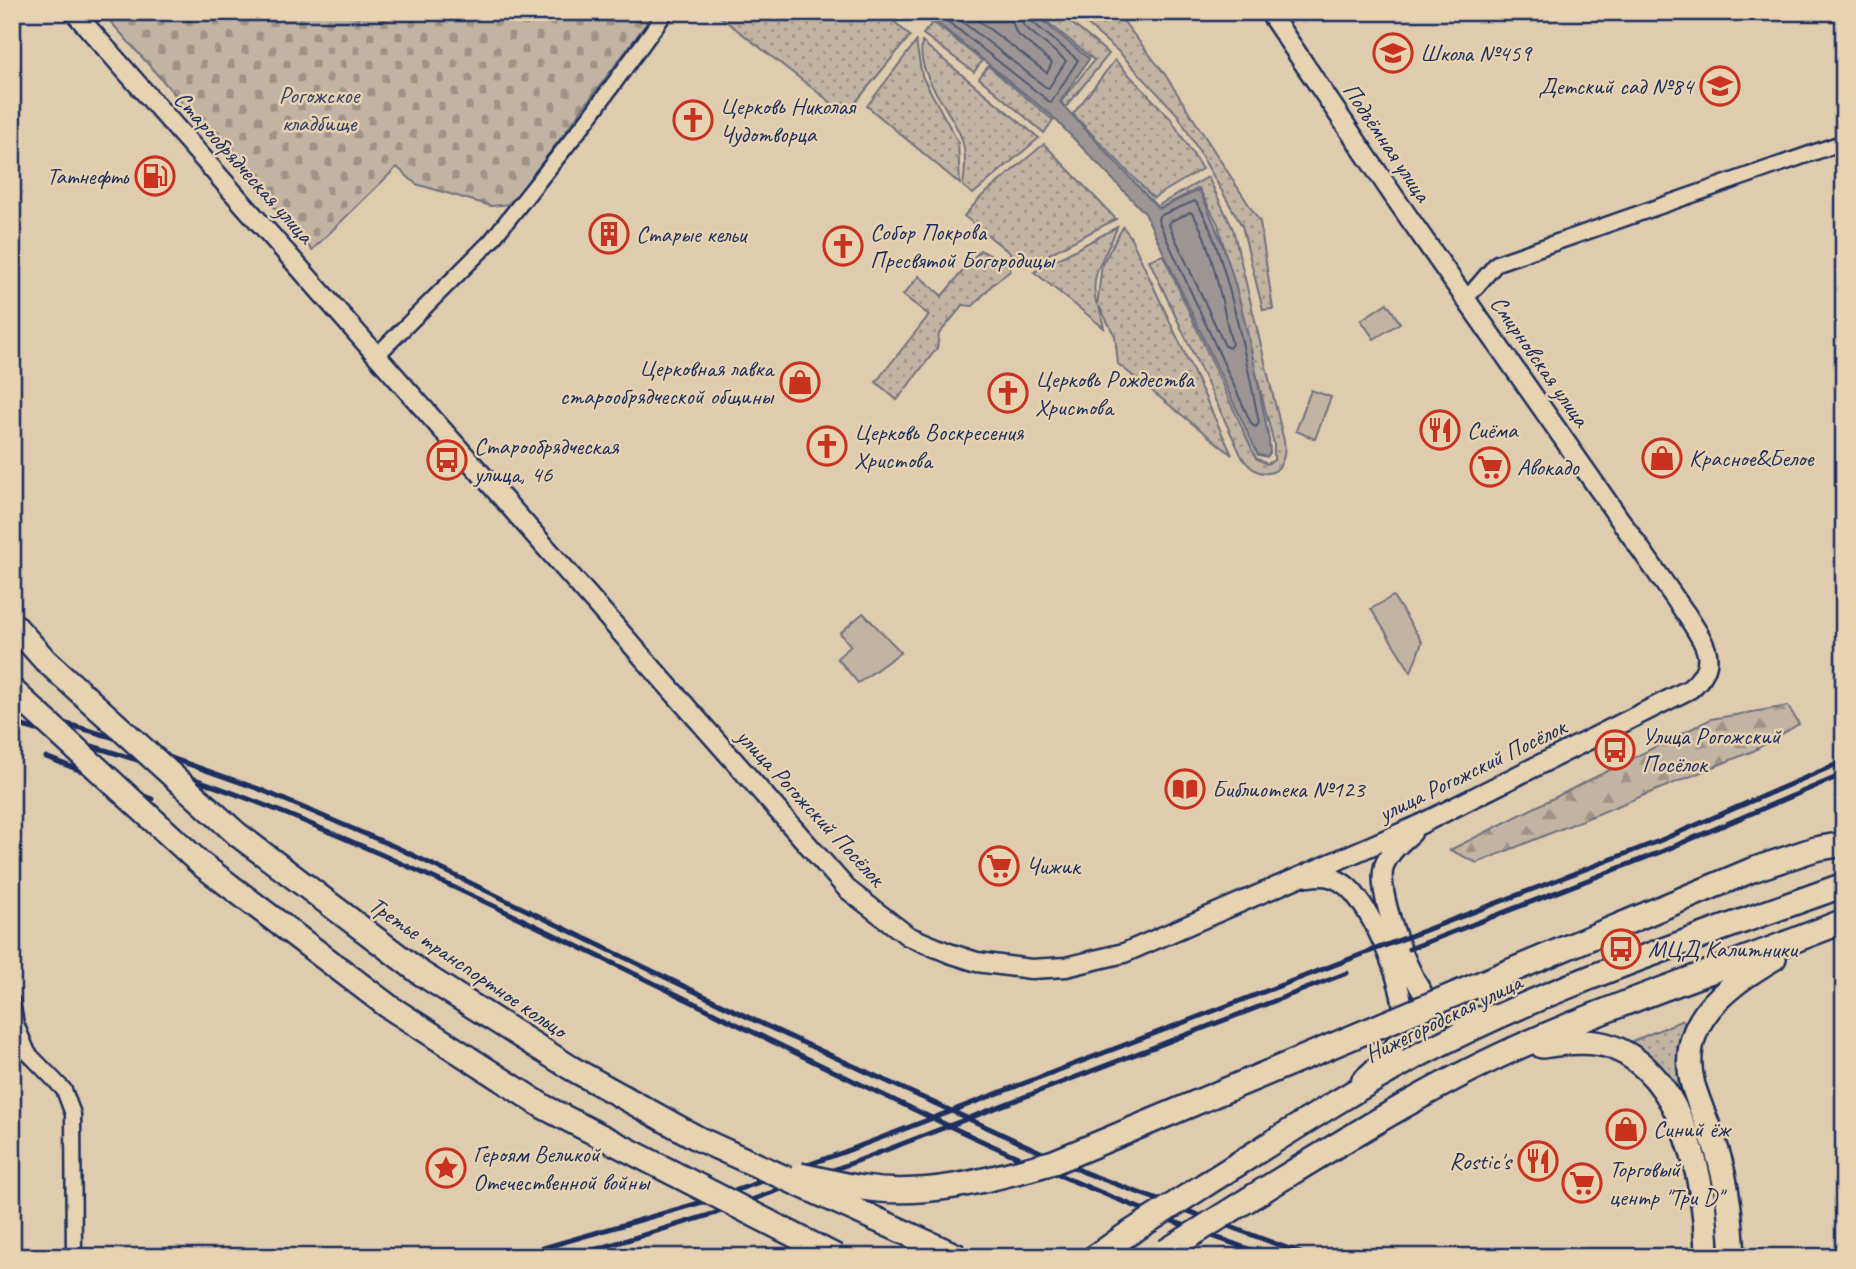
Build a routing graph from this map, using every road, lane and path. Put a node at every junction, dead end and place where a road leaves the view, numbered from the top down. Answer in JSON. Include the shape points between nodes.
{"nodes":[{"id":1,"x":74,"y":12,"type":"edge"},
{"id":2,"x":667,"y":12,"type":"edge"},
{"id":3,"x":1269,"y":12,"type":"edge"},
{"id":4,"x":1844,"y":142,"type":"edge"},
{"id":5,"x":1466,"y":299,"type":"junction"},
{"id":6,"x":378,"y":354,"type":"junction"},
{"id":7,"x":12,"y":623,"type":"edge"},
{"id":8,"x":1709,"y":658,"type":"joint"},
{"id":9,"x":12,"y":690,"type":"edge"},
{"id":10,"x":1419,"y":825,"type":"junction"},
{"id":11,"x":1844,"y":844,"type":"edge"},
{"id":12,"x":1301,"y":877,"type":"junction"},
{"id":13,"x":1844,"y":885,"type":"edge"},
{"id":14,"x":1834,"y":925,"type":"edge"},
{"id":15,"x":12,"y":1002,"type":"edge"},
{"id":16,"x":1525,"y":1005,"type":"junction"},
{"id":17,"x":1511,"y":1050,"type":"junction"},
{"id":18,"x":1330,"y":1106,"type":"junction"},
{"id":19,"x":699,"y":1139,"type":"junction"},
{"id":20,"x":1161,"y":1255,"type":"edge"},
{"id":21,"x":74,"y":1257,"type":"edge"},
{"id":22,"x":837,"y":1257,"type":"edge"},
{"id":23,"x":959,"y":1257,"type":"edge"},
{"id":24,"x":1095,"y":1257,"type":"edge"},
{"id":25,"x":1707,"y":1257,"type":"edge"},
{"id":26,"x":1733,"y":1257,"type":"edge"}],
"edges":[{"from":1,"to":6,"type":"street","name":"Старообрядческая улица"},
{"from":2,"to":6,"type":"street","via":[[491,241]]},
{"from":3,"to":5,"type":"street","name":"Подъёмная улица"},
{"from":4,"to":5,"type":"street","name":"Смирновская улица","via":[[1497,263]]},
{"from":5,"to":8,"type":"street","name":"Смирновская улица","via":[[1688,617]]},
{"from":6,"to":12,"type":"street","name":"улица Рогожский Посёлок","via":[[847,889],[908,936],[977,962],[1031,969],[1066,967],[1124,953]]},
{"from":7,"to":19,"type":"main road","name":"Третье транспортное кольцо","bridge":true,"via":[[45,660],[237,834],[422,974],[571,1068]]},
{"from":8,"to":10,"type":"street","name":"улица Рогожский Посёлок","via":[[1705,676],[1690,689]]},
{"from":9,"to":22,"type":"main road","bridge":true,"via":[[201,864],[388,1006],[544,1107]]},
{"from":10,"to":12,"type":"street","name":"улица Рогожский Посёлок"},
{"from":10,"to":16,"type":"street","via":[[1391,852],[1384,866],[1383,887],[1426,1002],[1436,1011],[1469,1018]]},
{"from":11,"to":19,"type":"main road","bridge":true,"via":[[1752,870],[1054,1162],[981,1182],[922,1191],[865,1189],[794,1174]]},
{"from":12,"to":18,"type":"street","via":[[1326,874],[1359,898],[1371,914],[1404,1012],[1396,1044]]},
{"from":13,"to":16,"type":"main road","name":"Нижегородская улица"},
{"from":14,"to":17,"type":"main road"},
{"from":14,"to":26,"type":"main road","via":[[1756,969],[1715,999],[1699,1019],[1692,1038],[1693,1085],[1731,1208]]},
{"from":15,"to":21,"type":"street","via":[[28,1053],[64,1090],[73,1114]]},
{"from":16,"to":18,"type":"main road","name":"Нижегородская улица","via":[[1416,1057]]},
{"from":17,"to":20,"type":"main road","bridge":true,"via":[[1373,1123]]},
{"from":17,"to":25,"type":"main road","via":[[1567,1042],[1611,1046],[1654,1075],[1667,1093],[1695,1161],[1706,1214]]},
{"from":18,"to":24,"type":"main road","name":"Нижегородская улица","bridge":true},
{"from":19,"to":23,"type":"main road","name":"Третье транспортное кольцо","bridge":true}]}
